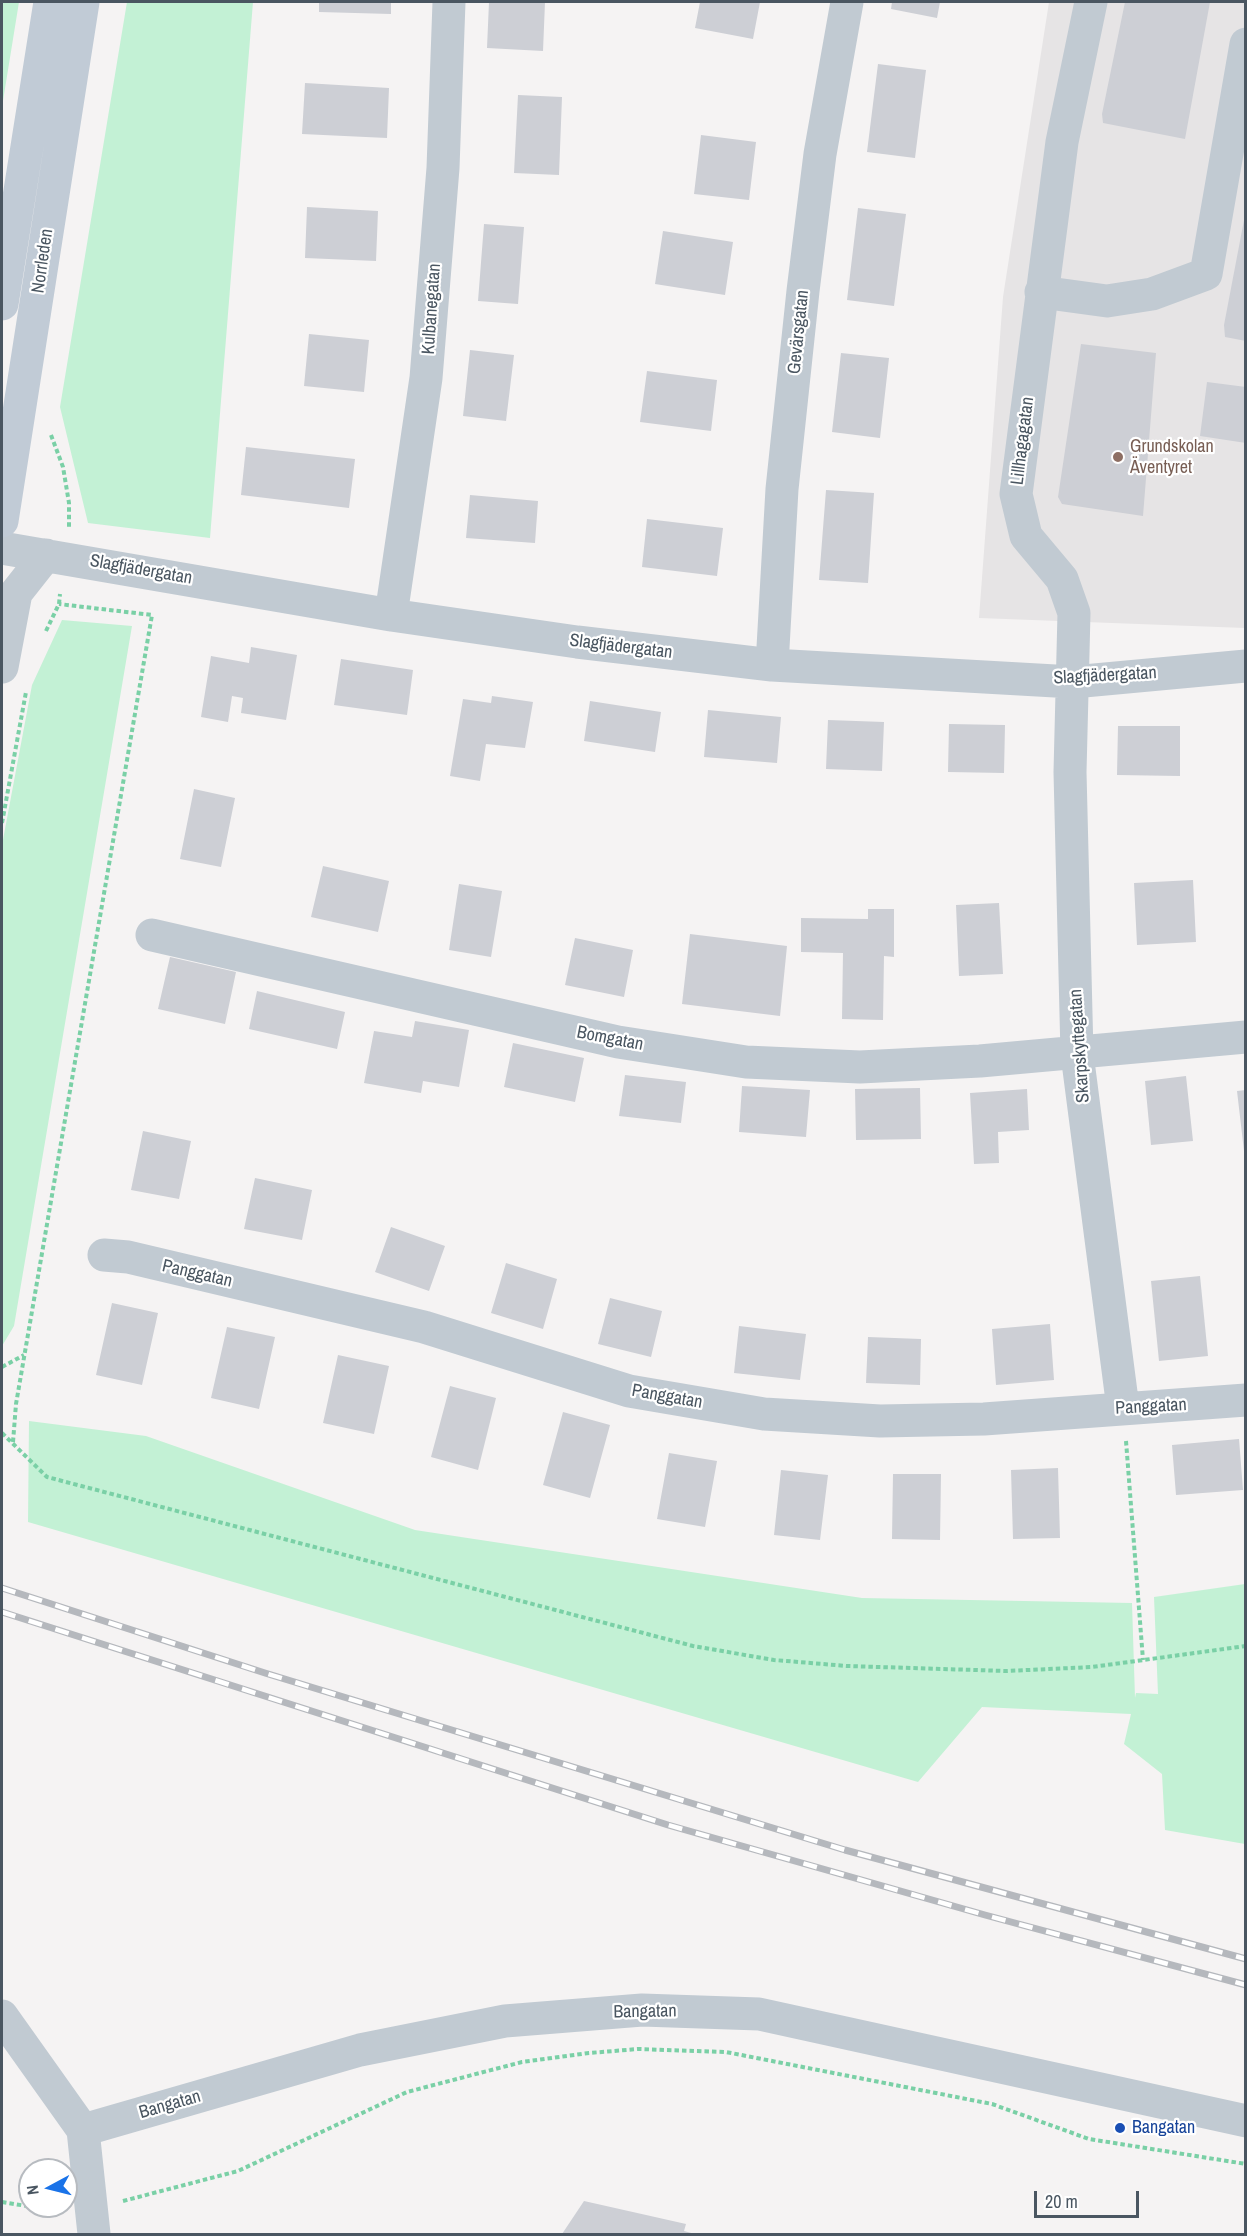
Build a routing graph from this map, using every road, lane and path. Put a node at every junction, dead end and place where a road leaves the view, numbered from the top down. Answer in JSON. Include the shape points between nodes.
{"nodes":[{"id":1,"x":50,"y":2,"type":"edge"},
{"id":2,"x":83,"y":2,"type":"edge"},
{"id":3,"x":449,"y":2,"type":"edge"},
{"id":4,"x":847,"y":2,"type":"edge"},
{"id":5,"x":1091,"y":2,"type":"edge"},
{"id":6,"x":1245,"y":44,"type":"edge"},
{"id":7,"x":1041,"y":292,"type":"junction"},
{"id":8,"x":2,"y":304,"type":"edge"},
{"id":9,"x":50,"y":424,"type":"dead end"},
{"id":10,"x":2,"y":521,"type":"edge"},
{"id":11,"x":2,"y":548,"type":"edge"},
{"id":12,"x":56,"y":556,"type":"junction"},
{"id":13,"x":59,"y":604,"type":"junction"},
{"id":14,"x":391,"y":615,"type":"junction"},
{"id":15,"x":45,"y":634,"type":"dead end"},
{"id":16,"x":772,"y":665,"type":"junction"},
{"id":17,"x":1245,"y":666,"type":"edge"},
{"id":18,"x":15,"y":675,"type":"edge"},
{"id":19,"x":1073,"y":682,"type":"junction"},
{"id":20,"x":2,"y":823,"type":"edge"},
{"id":21,"x":152,"y":935,"type":"dead end"},
{"id":22,"x":1245,"y":1037,"type":"edge"},
{"id":23,"x":1077,"y":1054,"type":"junction"},
{"id":24,"x":104,"y":1255,"type":"dead end"},
{"id":25,"x":25,"y":1355,"type":"junction"},
{"id":26,"x":2,"y":1367,"type":"edge"},
{"id":27,"x":1245,"y":1400,"type":"edge"},
{"id":28,"x":1123,"y":1408,"type":"junction"},
{"id":29,"x":2,"y":1433,"type":"edge"},
{"id":30,"x":13,"y":1443,"type":"junction"},
{"id":31,"x":1245,"y":1646,"type":"edge"},
{"id":32,"x":1143,"y":1660,"type":"junction"},
{"id":33,"x":2,"y":2016,"type":"edge"},
{"id":34,"x":1245,"y":2121,"type":"edge"},
{"id":35,"x":83,"y":2130,"type":"junction"},
{"id":36,"x":1245,"y":2164,"type":"edge"},
{"id":37,"x":2,"y":2202,"type":"edge"},
{"id":38,"x":93,"y":2220,"type":"edge"}],
"edges":[{"from":1,"to":8,"type":"main road","name":"Norrleden"},
{"from":2,"to":10,"type":"main road","name":"Norrleden"},
{"from":3,"to":14,"type":"street","name":"Kulbanegatan","via":[[443,168],[426,378]]},
{"from":4,"to":16,"type":"street","name":"Gevärsgatan","via":[[820,154],[803,291],[782,489]]},
{"from":5,"to":7,"type":"street","name":"Lillhagagatan","via":[[1062,142]]},
{"from":6,"to":7,"type":"street","via":[[1206,274],[1152,294],[1107,302]]},
{"from":7,"to":19,"type":"street","name":"Lillhagagatan","via":[[1016,494],[1026,536],[1062,579],[1074,613]]},
{"from":9,"to":12,"type":"path","via":[[63,467],[70,521]]},
{"from":11,"to":12,"type":"street","name":"Slagfjädergatan"},
{"from":12,"to":13,"type":"path"},
{"from":12,"to":14,"type":"street","name":"Slagfjädergatan"},
{"from":12,"to":18,"type":"street","via":[[16,593]]},
{"from":13,"to":15,"type":"path"},
{"from":13,"to":25,"type":"path","via":[[152,615]]},
{"from":14,"to":16,"type":"street","name":"Slagfjädergatan"},
{"from":16,"to":19,"type":"street","name":"Slagfjädergatan"},
{"from":17,"to":19,"type":"street","name":"Slagfjädergatan"},
{"from":18,"to":20,"type":"path"},
{"from":19,"to":23,"type":"street","name":"Skarpskyttegatan","via":[[1070,772]]},
{"from":21,"to":23,"type":"street","name":"Bomgatan","via":[[618,1042],[746,1062],[860,1067]]},
{"from":22,"to":23,"type":"street"},
{"from":23,"to":28,"type":"street","name":"Skarpskyttegatan"},
{"from":24,"to":28,"type":"street","name":"Panggatan","via":[[128,1257],[424,1327],[629,1391],[764,1414],[891,1421],[984,1419]]},
{"from":25,"to":26,"type":"path"},
{"from":25,"to":30,"type":"path"},
{"from":27,"to":28,"type":"street","name":"Panggatan"},
{"from":28,"to":32,"type":"path"},
{"from":29,"to":30,"type":"path"},
{"from":30,"to":32,"type":"path","via":[[47,1477],[693,1646],[784,1661],[972,1670],[1092,1667]]},
{"from":31,"to":32,"type":"path"},
{"from":33,"to":35,"type":"street"},
{"from":34,"to":35,"type":"street","name":"Bangatan","via":[[759,2014],[642,2010],[505,2021],[360,2050]]},
{"from":35,"to":38,"type":"street"},
{"from":36,"to":38,"type":"path","via":[[1089,2139],[992,2104],[726,2052],[638,2049],[522,2062],[407,2091],[238,2171],[126,2201]]},
{"from":37,"to":38,"type":"path"}]}
